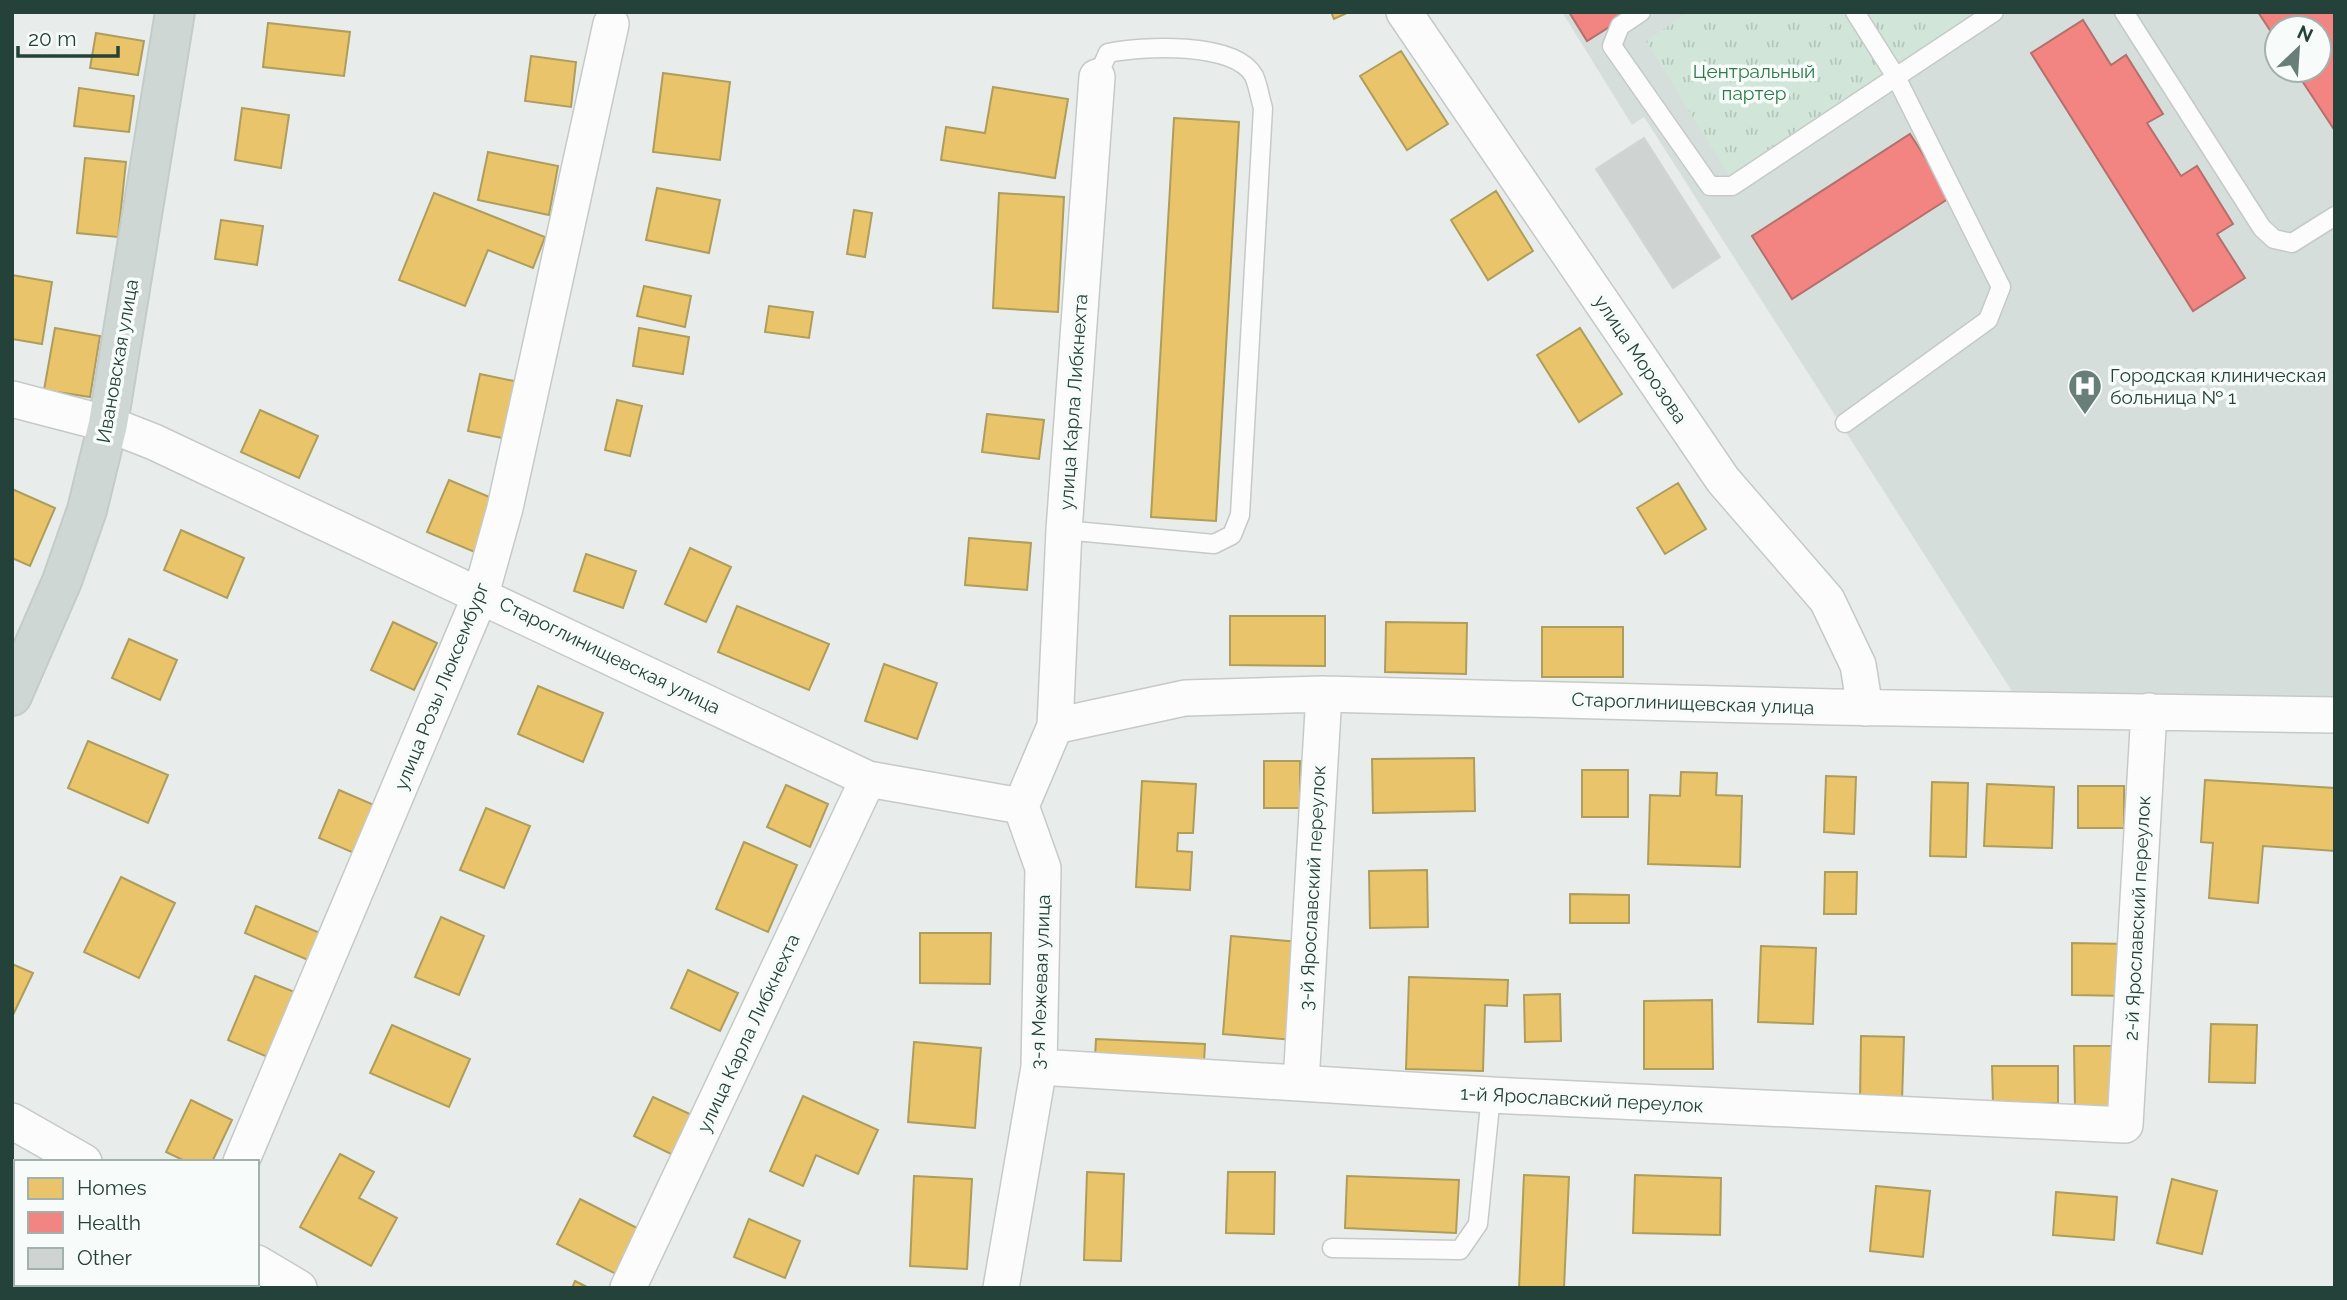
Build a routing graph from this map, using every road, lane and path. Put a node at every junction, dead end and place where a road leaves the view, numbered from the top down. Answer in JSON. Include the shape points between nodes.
{"nodes":[{"id":1,"x":175,"y":12,"type":"edge"},
{"id":2,"x":1404,"y":12,"type":"edge"},
{"id":3,"x":1641,"y":12,"type":"edge"},
{"id":4,"x":1855,"y":12,"type":"edge"},
{"id":5,"x":1994,"y":12,"type":"edge"},
{"id":6,"x":2124,"y":12,"type":"edge"},
{"id":7,"x":611,"y":24,"type":"dead end"},
{"id":8,"x":1097,"y":77,"type":"joint"},
{"id":9,"x":1896,"y":77,"type":"junction"},
{"id":10,"x":2335,"y":216,"type":"edge"},
{"id":11,"x":12,"y":399,"type":"edge"},
{"id":12,"x":1845,"y":423,"type":"dead end"},
{"id":13,"x":108,"y":424,"type":"junction"},
{"id":14,"x":1064,"y":530,"type":"junction"},
{"id":15,"x":481,"y":594,"type":"junction"},
{"id":16,"x":1324,"y":694,"type":"junction"},
{"id":17,"x":12,"y":696,"type":"edge"},
{"id":18,"x":1865,"y":708,"type":"junction"},
{"id":19,"x":2149,"y":711,"type":"junction"},
{"id":20,"x":2335,"y":715,"type":"edge"},
{"id":21,"x":1055,"y":726,"type":"junction"},
{"id":22,"x":868,"y":779,"type":"junction"},
{"id":23,"x":1021,"y":806,"type":"junction"},
{"id":24,"x":1039,"y":1068,"type":"junction"},
{"id":25,"x":1301,"y":1083,"type":"junction"},
{"id":26,"x":1491,"y":1095,"type":"junction"},
{"id":27,"x":12,"y":1121,"type":"edge"},
{"id":28,"x":2125,"y":1125,"type":"joint"},
{"id":29,"x":80,"y":1160,"type":"edge"},
{"id":30,"x":242,"y":1160,"type":"edge"},
{"id":31,"x":1332,"y":1248,"type":"dead end"},
{"id":32,"x":259,"y":1264,"type":"edge"},
{"id":33,"x":299,"y":1288,"type":"edge"},
{"id":34,"x":628,"y":1288,"type":"edge"},
{"id":35,"x":1001,"y":1288,"type":"edge"}],
"edges":[{"from":1,"to":13,"type":"main road","name":"Ивановская улица"},
{"from":2,"to":18,"type":"street","name":"улица Морозова","via":[[1723,480],[1828,600],[1858,665]]},
{"from":3,"to":9,"type":"lane","via":[[1620,26],[1612,46],[1710,186],[1732,186]]},
{"from":4,"to":9,"type":"lane"},
{"from":5,"to":9,"type":"lane"},
{"from":6,"to":10,"type":"lane","via":[[2262,228],[2274,239],[2292,243]]},
{"from":7,"to":15,"type":"street","name":"улица Розы Люксембург","via":[[505,508]]},
{"from":8,"to":14,"type":"street","name":"улица Карла Либкнехта"},
{"from":8,"to":14,"type":"lane","via":[[1108,53],[1135,48],[1223,53],[1253,74],[1263,108],[1240,515],[1232,536],[1214,544]]},
{"from":9,"to":12,"type":"lane","via":[[2001,287],[1988,320]]},
{"from":11,"to":13,"type":"street","name":"Староглинищевская улица"},
{"from":13,"to":15,"type":"street","name":"Староглинищевская улица"},
{"from":13,"to":17,"type":"main road","name":"Ивановская улица","via":[[87,510],[62,581]]},
{"from":14,"to":21,"type":"street","name":"улица Карла Либкнехта"},
{"from":15,"to":22,"type":"street","name":"Староглинищевская улица"},
{"from":15,"to":30,"type":"street","name":"улица Розы Люксембург"},
{"from":16,"to":18,"type":"street","name":"Староглинищевская улица"},
{"from":16,"to":21,"type":"street","name":"Староглинищевская улица","via":[[1185,698]]},
{"from":16,"to":25,"type":"street","name":"3-й Ярославский переулок"},
{"from":18,"to":19,"type":"street","name":"Староглинищевская улица"},
{"from":19,"to":20,"type":"street","name":"Староглинищевская улица"},
{"from":19,"to":28,"type":"street","name":"2-й Ярославский переулок"},
{"from":21,"to":23,"type":"street"},
{"from":22,"to":23,"type":"street","name":"Староглинищевская улица"},
{"from":22,"to":34,"type":"street","name":"улица Карла Либкнехта"},
{"from":23,"to":24,"type":"street","name":"3-я Межевая улица","via":[[1043,868]]},
{"from":24,"to":25,"type":"street","name":"1-й Ярославский переулок"},
{"from":24,"to":35,"type":"street","name":"3-я Межевая улица"},
{"from":25,"to":26,"type":"street","name":"1-й Ярославский переулок"},
{"from":26,"to":28,"type":"street","name":"1-й Ярославский переулок"},
{"from":26,"to":31,"type":"lane","via":[[1478,1224],[1460,1250]]},
{"from":27,"to":29,"type":"street"},
{"from":32,"to":33,"type":"street"}]}
